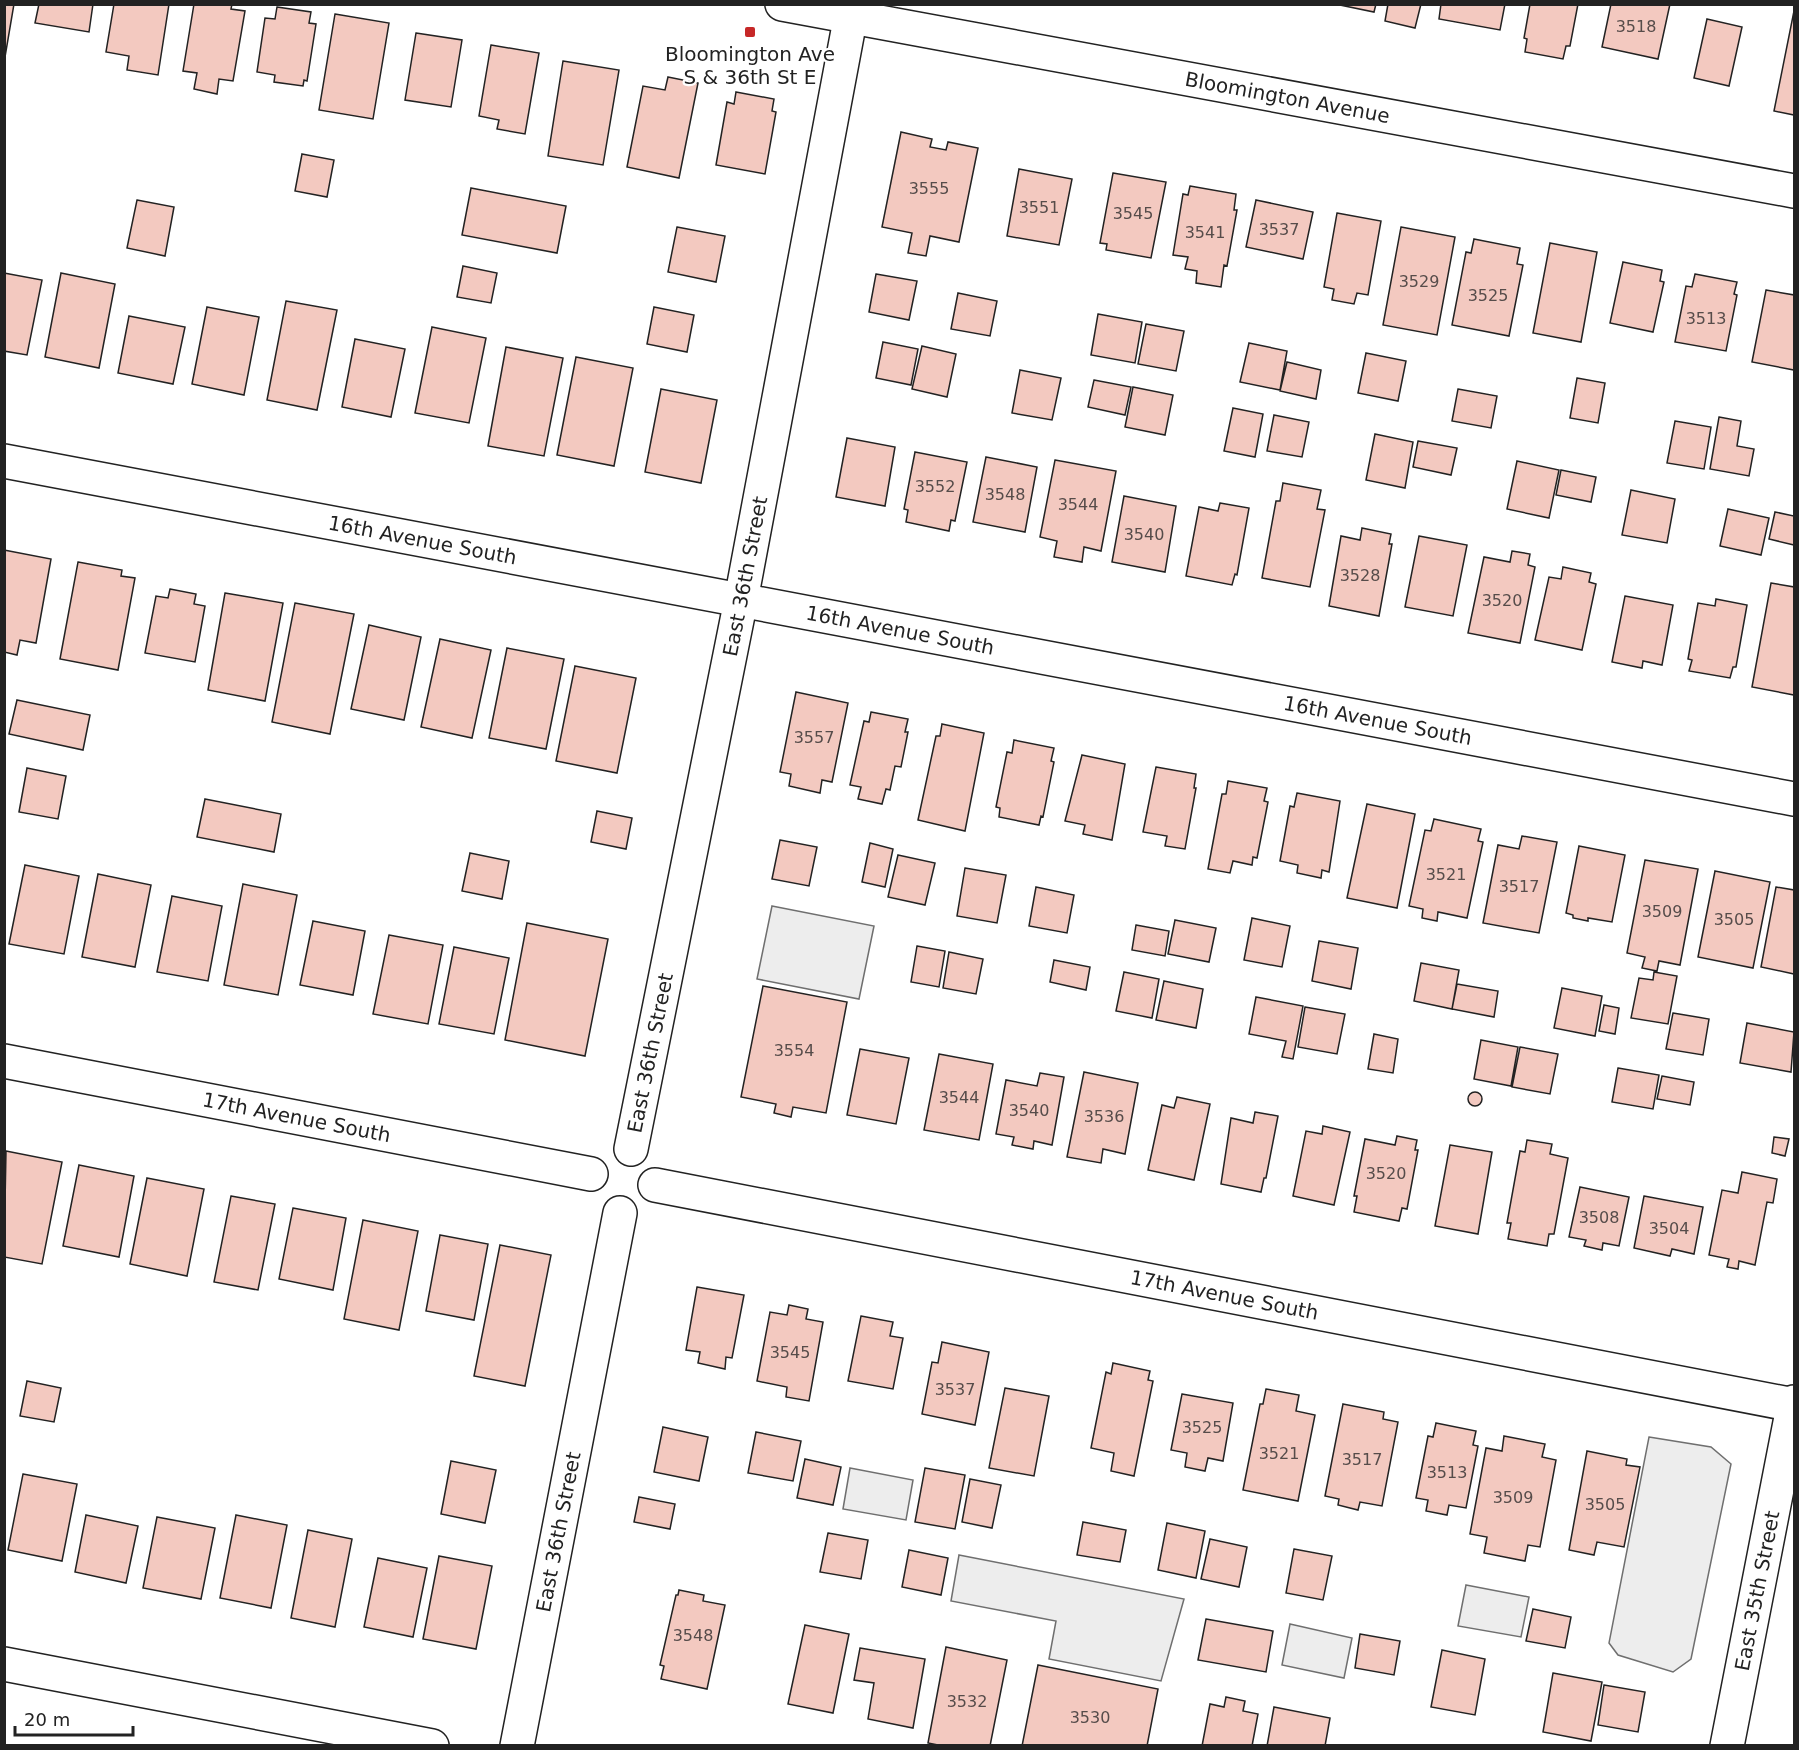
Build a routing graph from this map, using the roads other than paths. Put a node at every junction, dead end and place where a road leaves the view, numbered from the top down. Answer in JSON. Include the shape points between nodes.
{"nodes":[{"id":1,"x":782,"y":4,"type":"edge"},
{"id":2,"x":852,"y":11,"type":"edge"},
{"id":3,"x":1794,"y":191,"type":"edge"},
{"id":4,"x":4,"y":461,"type":"edge"},
{"id":5,"x":741,"y":600,"type":"junction"},
{"id":6,"x":1794,"y":799,"type":"edge"},
{"id":7,"x":4,"y":1061,"type":"edge"},
{"id":8,"x":631,"y":1149,"type":"junction"},
{"id":9,"x":591,"y":1174,"type":"junction"},
{"id":10,"x":655,"y":1185,"type":"junction"},
{"id":11,"x":620,"y":1213,"type":"junction"},
{"id":12,"x":1794,"y":1404,"type":"edge"},
{"id":13,"x":4,"y":1664,"type":"edge"},
{"id":14,"x":432,"y":1746,"type":"edge"},
{"id":15,"x":517,"y":1746,"type":"edge"},
{"id":16,"x":1727,"y":1746,"type":"edge"}],
"edges":[{"from":1,"to":2,"type":"street","name":"Bloomington Avenue"},
{"from":2,"to":3,"type":"street","name":"Bloomington Avenue"},
{"from":2,"to":5,"type":"street","name":"East 36th Street"},
{"from":4,"to":5,"type":"street","name":"16th Avenue South"},
{"from":5,"to":6,"type":"street","name":"16th Avenue South"},
{"from":5,"to":8,"type":"street","name":"East 36th Street"},
{"from":7,"to":9,"type":"street","name":"17th Avenue South"},
{"from":8,"to":9,"type":"street","via":[[609,1151],[595,1164]]},
{"from":8,"to":10,"type":"street","via":[[649,1162]]},
{"from":9,"to":11,"type":"street","via":[[591,1189],[597,1199]]},
{"from":10,"to":11,"type":"street","via":[[648,1200],[635,1210]]},
{"from":10,"to":12,"type":"street","name":"17th Avenue South"},
{"from":11,"to":15,"type":"street","name":"East 36th Street"},
{"from":12,"to":16,"type":"street","name":"East 35th Street"},
{"from":13,"to":14,"type":"street"}]}
